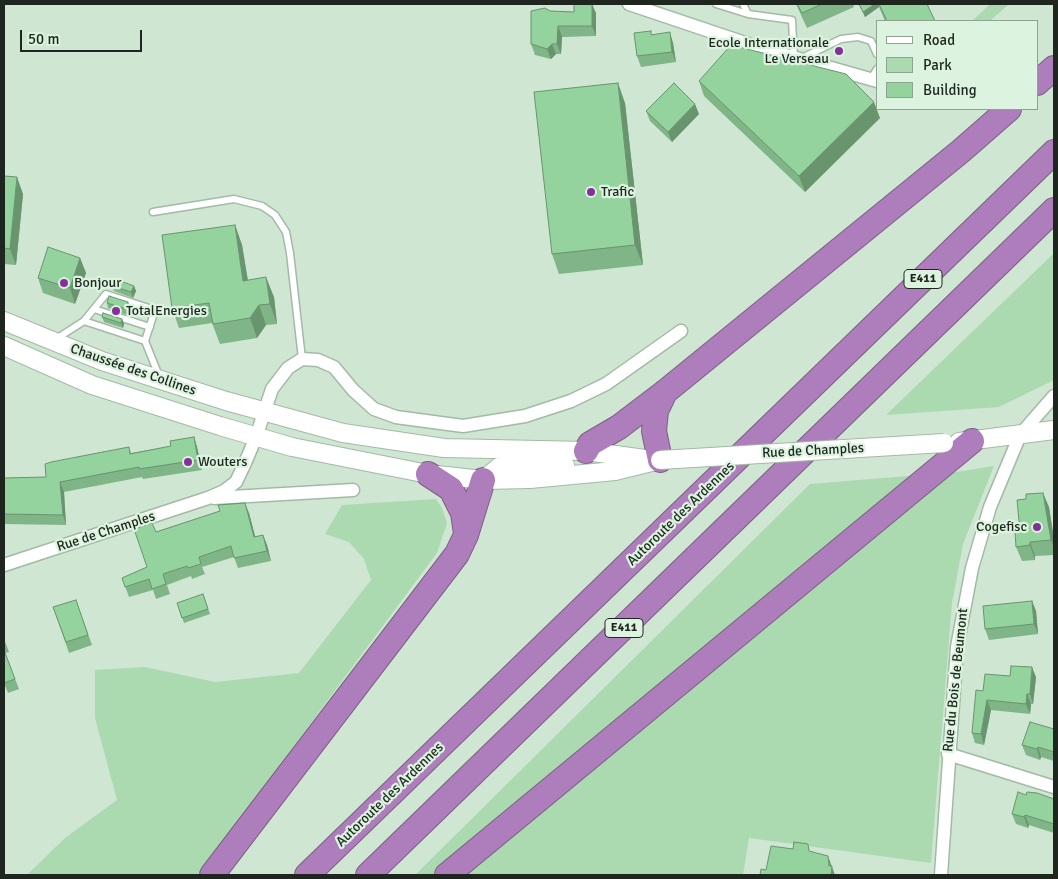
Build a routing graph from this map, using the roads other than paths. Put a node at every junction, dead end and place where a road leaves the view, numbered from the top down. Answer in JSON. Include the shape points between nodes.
{"nodes":[{"id":1,"x":630,"y":4,"type":"edge"},
{"id":2,"x":716,"y":4,"type":"edge"},
{"id":3,"x":743,"y":4,"type":"edge"},
{"id":4,"x":748,"y":14,"type":"junction"},
{"id":5,"x":876,"y":52,"type":"edge"},
{"id":6,"x":792,"y":58,"type":"junction"},
{"id":7,"x":1054,"y":68,"type":"edge"},
{"id":8,"x":874,"y":77,"type":"edge"},
{"id":9,"x":1038,"y":82,"type":"edge"},
{"id":10,"x":1007,"y":110,"type":"edge"},
{"id":11,"x":1054,"y":152,"type":"edge"},
{"id":12,"x":1054,"y":210,"type":"edge"},
{"id":13,"x":153,"y":212,"type":"dead end"},
{"id":14,"x":94,"y":309,"type":"junction"},
{"id":15,"x":4,"y":321,"type":"edge"},
{"id":16,"x":84,"y":321,"type":"junction"},
{"id":17,"x":150,"y":327,"type":"junction"},
{"id":18,"x":680,"y":332,"type":"dead end"},
{"id":19,"x":145,"y":341,"type":"junction"},
{"id":20,"x":52,"y":342,"type":"junction"},
{"id":21,"x":4,"y":346,"type":"edge"},
{"id":22,"x":302,"y":359,"type":"junction"},
{"id":23,"x":160,"y":380,"type":"junction"},
{"id":24,"x":665,"y":392,"type":"junction"},
{"id":25,"x":1054,"y":396,"type":"edge"},
{"id":26,"x":264,"y":412,"type":"junction"},
{"id":27,"x":1054,"y":430,"type":"edge"},
{"id":28,"x":1020,"y":435,"type":"junction"},
{"id":29,"x":256,"y":437,"type":"junction"},
{"id":30,"x":972,"y":441,"type":"junction"},
{"id":31,"x":586,"y":451,"type":"junction"},
{"id":32,"x":628,"y":458,"type":"junction"},
{"id":33,"x":660,"y":460,"type":"junction"},
{"id":34,"x":428,"y":474,"type":"junction"},
{"id":35,"x":483,"y":480,"type":"junction"},
{"id":36,"x":353,"y":490,"type":"dead end"},
{"id":37,"x":208,"y":498,"type":"junction"},
{"id":38,"x":466,"y":534,"type":"junction"},
{"id":39,"x":4,"y":566,"type":"edge"},
{"id":40,"x":948,"y":754,"type":"junction"},
{"id":41,"x":1054,"y":787,"type":"edge"},
{"id":42,"x":212,"y":875,"type":"edge"},
{"id":43,"x":308,"y":875,"type":"edge"},
{"id":44,"x":368,"y":875,"type":"edge"},
{"id":45,"x":447,"y":875,"type":"edge"},
{"id":46,"x":940,"y":875,"type":"edge"}],
"edges":[{"from":1,"to":6,"type":"street"},
{"from":2,"to":4,"type":"lane"},
{"from":3,"to":4,"type":"lane"},
{"from":4,"to":6,"type":"lane","via":[[792,20]]},
{"from":5,"to":6,"type":"lane","via":[[871,42],[858,37],[840,39],[806,57]]},
{"from":6,"to":8,"type":"street"},
{"from":7,"to":9,"type":"highway"},
{"from":10,"to":24,"type":"highway","via":[[954,157]]},
{"from":11,"to":43,"type":"highway","name":"Autoroute des Ardennes","number":"E411"},
{"from":12,"to":44,"type":"highway","number":"E411"},
{"from":13,"to":22,"type":"lane","via":[[234,200],[262,206],[275,216],[286,232],[290,253]]},
{"from":14,"to":16,"type":"lane"},
{"from":14,"to":17,"type":"lane"},
{"from":14,"to":17,"type":"lane","via":[[106,294],[155,310]]},
{"from":15,"to":20,"type":"main road","name":"Chaussée des Collines"},
{"from":16,"to":19,"type":"lane"},
{"from":16,"to":20,"type":"lane"},
{"from":17,"to":19,"type":"lane"},
{"from":18,"to":22,"type":"street","via":[[606,384],[571,401],[525,416],[463,426],[396,417],[374,409],[334,366]]},
{"from":19,"to":23,"type":"lane"},
{"from":20,"to":23,"type":"main road","name":"Chaussée des Collines"},
{"from":21,"to":29,"type":"main road","name":"Chaussée des Collines","via":[[92,385]]},
{"from":22,"to":26,"type":"street","via":[[279,377]]},
{"from":23,"to":26,"type":"main road","name":"Chaussée des Collines"},
{"from":24,"to":31,"type":"highway","via":[[619,427],[590,444]]},
{"from":24,"to":33,"type":"highway","via":[[656,411],[654,431]]},
{"from":25,"to":28,"type":"street","name":"Rue du Bois de Beumont"},
{"from":26,"to":29,"type":"street","name":"Rue de Champles"},
{"from":26,"to":31,"type":"main road","name":"Chaussée des Collines","via":[[343,433],[397,442],[482,450]]},
{"from":27,"to":28,"type":"main road","name":"Rue de Champles"},
{"from":28,"to":30,"type":"main road","name":"Rue de Champles"},
{"from":28,"to":40,"type":"street","name":"Rue du Bois de Beumont","via":[[990,508],[972,568],[957,647]]},
{"from":29,"to":34,"type":"main road","name":"Chaussée des Collines","via":[[336,457]]},
{"from":29,"to":37,"type":"street","name":"Rue de Champles","via":[[236,482]]},
{"from":30,"to":33,"type":"main road","name":"Rue de Champles","bridge":true},
{"from":30,"to":45,"type":"highway"},
{"from":31,"to":32,"type":"main road","name":"Chaussée des Collines"},
{"from":32,"to":33,"type":"main road"},
{"from":32,"to":35,"type":"main road","via":[[597,463],[507,465],[499,467]]},
{"from":33,"to":35,"type":"main road","name":"Rue de Champles","via":[[615,471]]},
{"from":34,"to":35,"type":"main road","name":"Rue de Champles"},
{"from":34,"to":38,"type":"highway","via":[[451,489],[463,513]]},
{"from":35,"to":38,"type":"highway"},
{"from":36,"to":37,"type":"street","name":"Rue de Champles"},
{"from":37,"to":39,"type":"street","name":"Rue de Champles"},
{"from":38,"to":42,"type":"highway","via":[[457,554]]},
{"from":40,"to":41,"type":"street"},
{"from":40,"to":46,"type":"street","name":"Rue du Bois de Beumont"}]}
